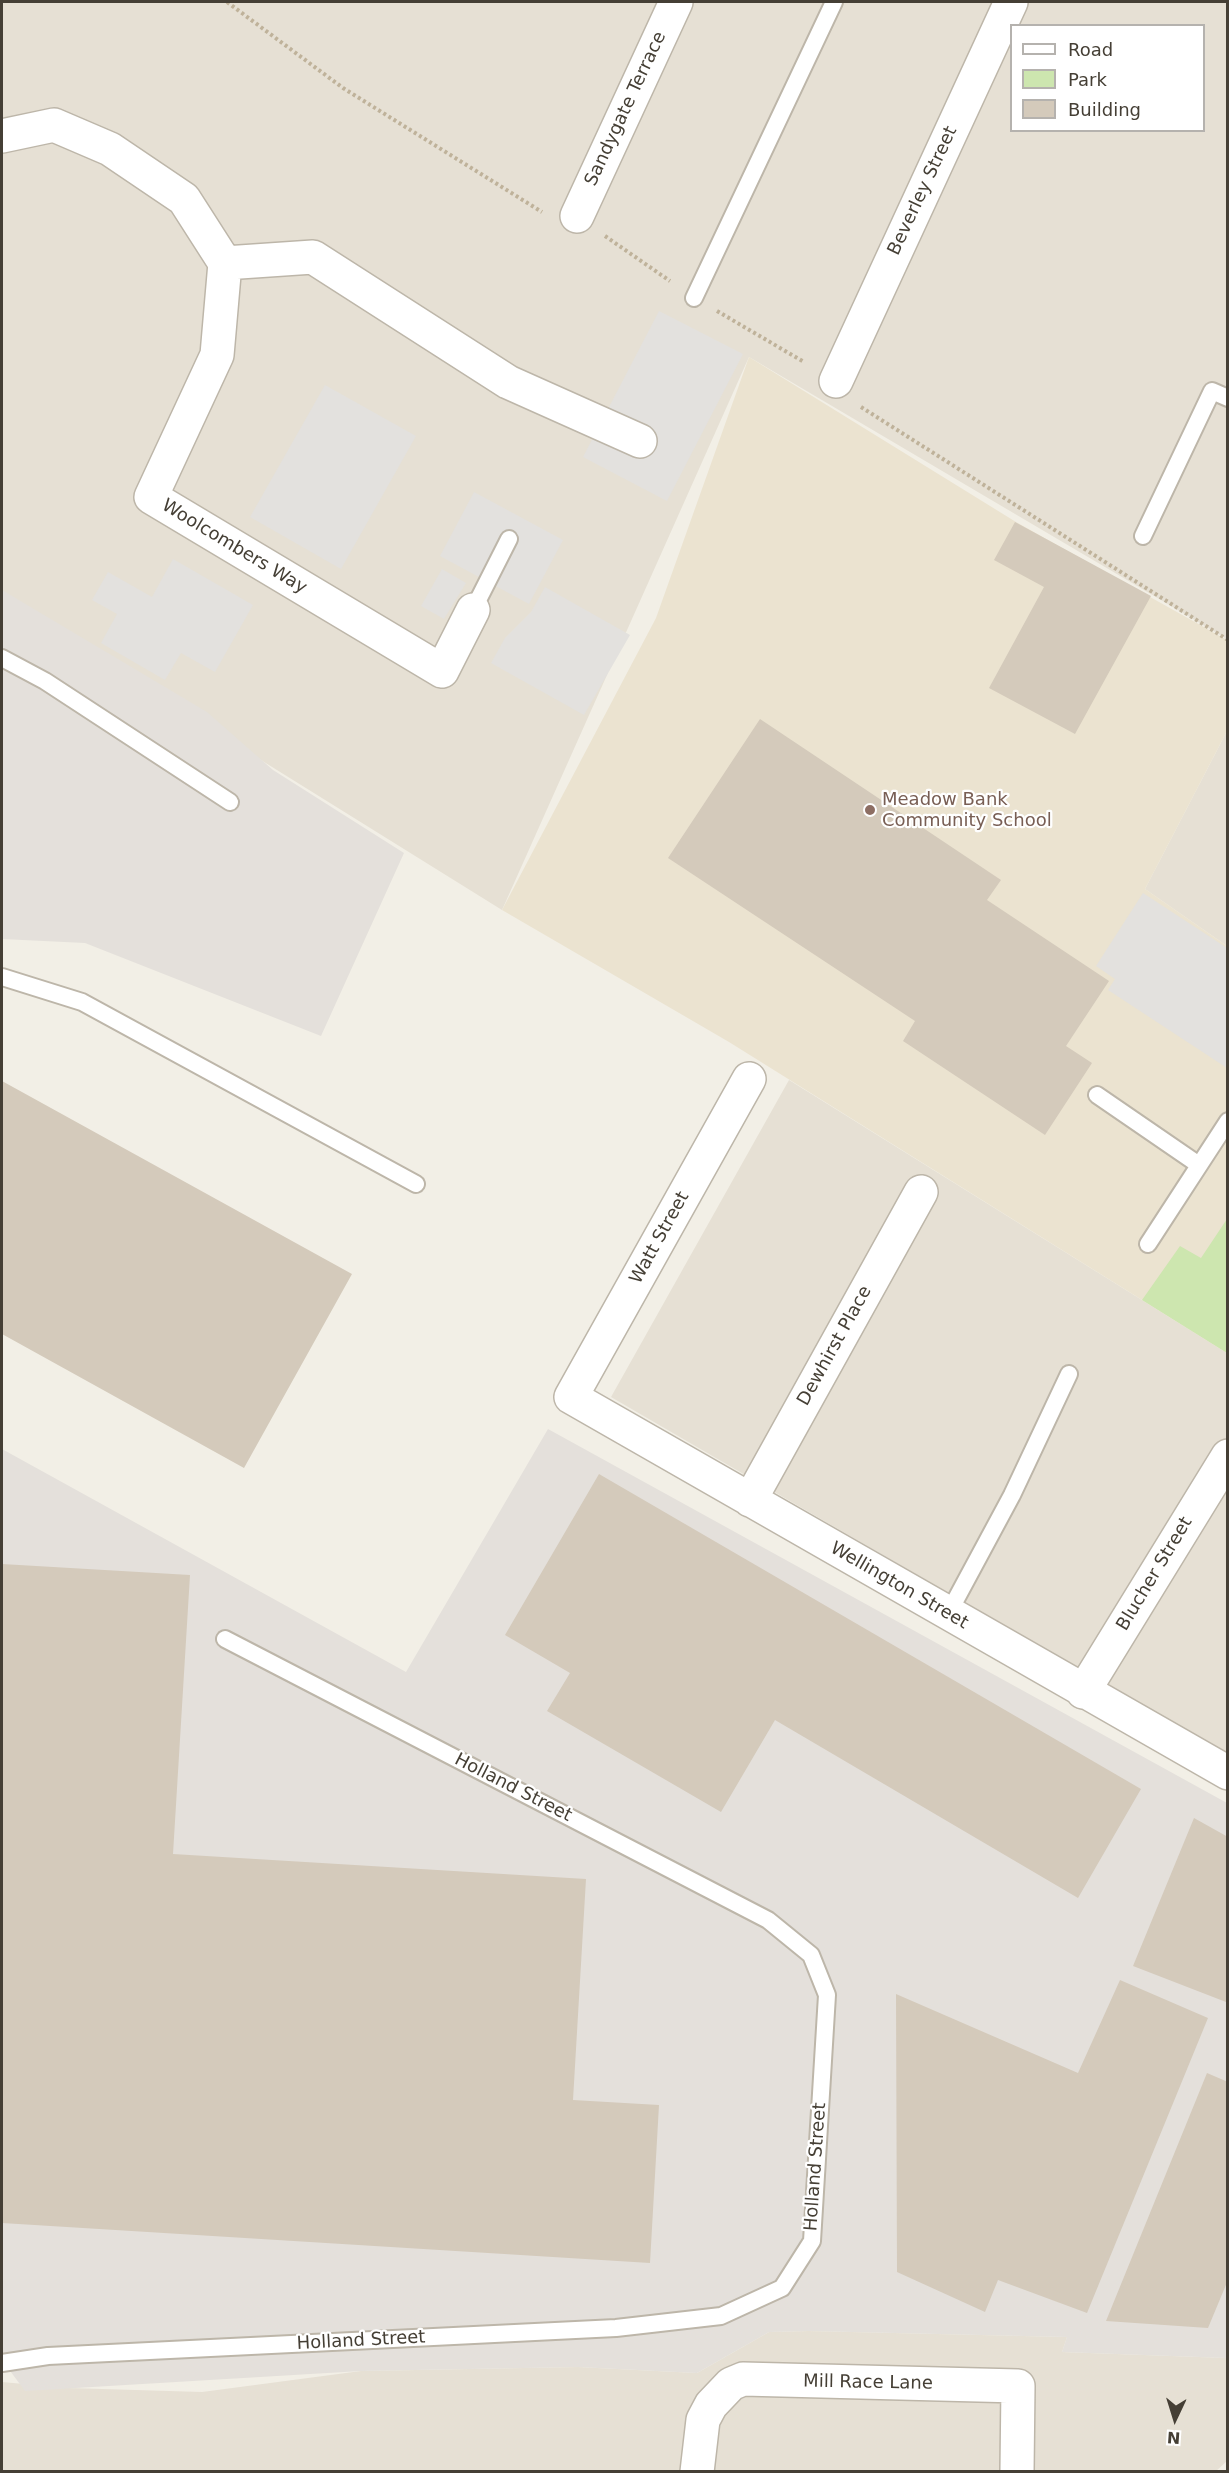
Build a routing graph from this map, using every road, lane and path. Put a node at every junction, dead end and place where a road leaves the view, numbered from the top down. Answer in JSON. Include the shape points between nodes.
{"nodes":[{"id":1,"x":227,"y":2,"type":"edge"},
{"id":2,"x":676,"y":2,"type":"edge"},
{"id":3,"x":834,"y":2,"type":"edge"},
{"id":4,"x":1011,"y":2,"type":"edge"},
{"id":5,"x":2,"y":136,"type":"edge"},
{"id":6,"x":577,"y":216,"type":"junction"},
{"id":7,"x":225,"y":263,"type":"junction"},
{"id":8,"x":694,"y":298,"type":"junction"},
{"id":9,"x":836,"y":381,"type":"junction"},
{"id":10,"x":1227,"y":398,"type":"edge"},
{"id":11,"x":640,"y":441,"type":"dead end"},
{"id":12,"x":1143,"y":536,"type":"dead end"},
{"id":13,"x":509,"y":539,"type":"dead end"},
{"id":14,"x":472,"y":610,"type":"joint"},
{"id":15,"x":1227,"y":640,"type":"edge"},
{"id":16,"x":2,"y":658,"type":"edge"},
{"id":17,"x":230,"y":802,"type":"dead end"},
{"id":18,"x":2,"y":977,"type":"edge"},
{"id":19,"x":748,"y":1078,"type":"dead end"},
{"id":20,"x":1097,"y":1095,"type":"dead end"},
{"id":21,"x":1227,"y":1121,"type":"edge"},
{"id":22,"x":1199,"y":1165,"type":"junction"},
{"id":23,"x":416,"y":1184,"type":"dead end"},
{"id":24,"x":921,"y":1192,"type":"dead end"},
{"id":25,"x":1149,"y":1244,"type":"dead end"},
{"id":26,"x":1069,"y":1374,"type":"dead end"},
{"id":27,"x":571,"y":1397,"type":"joint"},
{"id":28,"x":1227,"y":1456,"type":"edge"},
{"id":29,"x":750,"y":1500,"type":"junction"},
{"id":30,"x":948,"y":1614,"type":"junction"},
{"id":31,"x":225,"y":1639,"type":"dead end"},
{"id":32,"x":1083,"y":1692,"type":"junction"},
{"id":33,"x":1227,"y":1773,"type":"edge"},
{"id":34,"x":2,"y":2363,"type":"edge"},
{"id":35,"x":1017,"y":2471,"type":"edge"},
{"id":36,"x":697,"y":2472,"type":"edge"}],
"edges":[{"from":1,"to":6,"type":"path","via":[[343,88],[551,217]]},
{"from":2,"to":6,"type":"street","name":"Sandygate Terrace"},
{"from":3,"to":8,"type":"lane"},
{"from":4,"to":9,"type":"street","name":"Beverley Street"},
{"from":5,"to":7,"type":"street","via":[[54,125],[110,149],[184,199]]},
{"from":6,"to":8,"type":"path"},
{"from":7,"to":11,"type":"street","via":[[313,257],[508,382]]},
{"from":7,"to":14,"type":"street","name":"Woolcombers Way","via":[[217,355],[151,497],[442,671]]},
{"from":8,"to":9,"type":"path"},
{"from":9,"to":15,"type":"path","via":[[864,410]]},
{"from":10,"to":12,"type":"lane","via":[[1212,391]]},
{"from":13,"to":14,"type":"lane"},
{"from":16,"to":17,"type":"lane","via":[[45,681]]},
{"from":18,"to":23,"type":"lane","via":[[82,1002]]},
{"from":19,"to":27,"type":"street","name":"Watt Street"},
{"from":20,"to":22,"type":"lane"},
{"from":21,"to":22,"type":"lane"},
{"from":22,"to":25,"type":"lane"},
{"from":24,"to":29,"type":"street","name":"Dewhirst Place"},
{"from":26,"to":30,"type":"lane","via":[[1012,1495]]},
{"from":27,"to":29,"type":"street","name":"Wellington Street"},
{"from":28,"to":32,"type":"street","name":"Blucher Street"},
{"from":29,"to":30,"type":"street","name":"Wellington Street"},
{"from":30,"to":32,"type":"street","name":"Wellington Street"},
{"from":31,"to":34,"type":"lane","name":"Holland Street","via":[[768,1920],[811,1955],[827,1995],[812,2241],[782,2288],[721,2316],[616,2328],[48,2356]]},
{"from":32,"to":33,"type":"street","name":"Wellington Street"},
{"from":35,"to":36,"type":"street","name":"Mill Race Lane","via":[[1018,2386],[743,2379],[731,2384],[703,2420]]}]}
